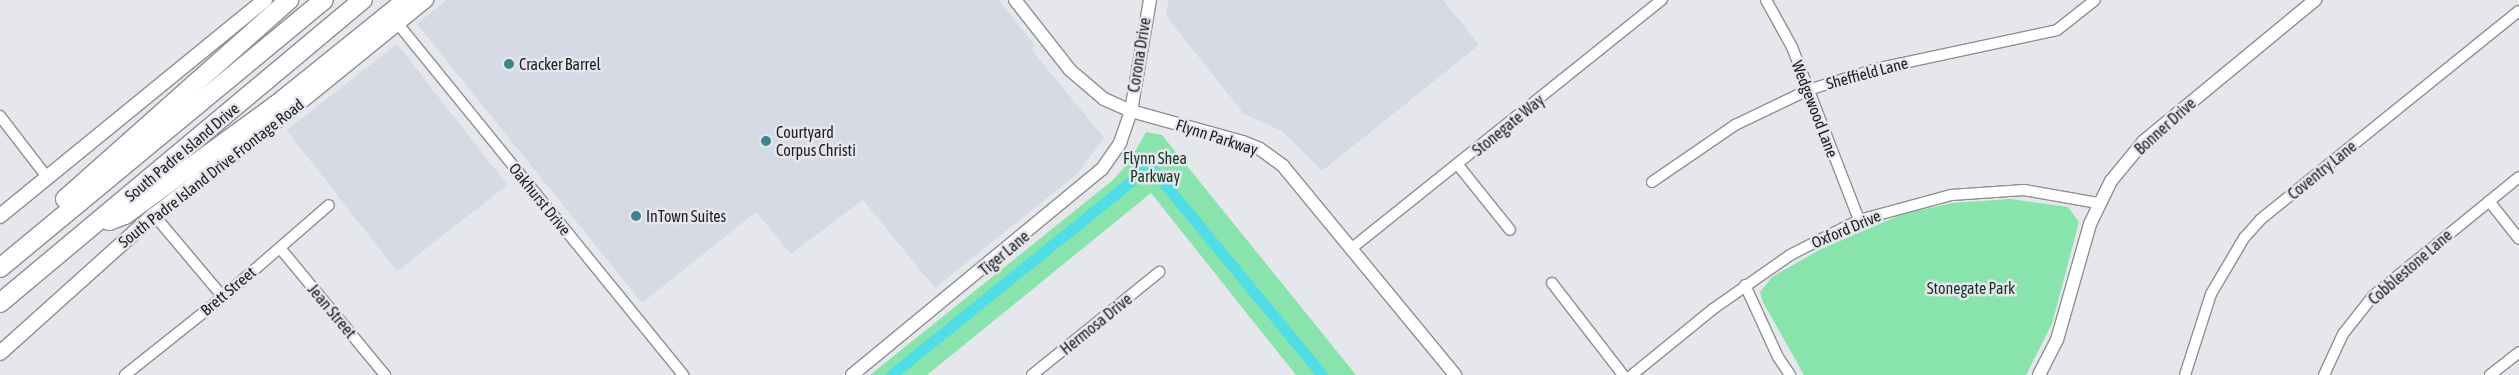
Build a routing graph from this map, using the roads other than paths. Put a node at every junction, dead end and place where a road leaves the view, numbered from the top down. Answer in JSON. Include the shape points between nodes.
{"nodes":[{"id":1,"x":265,"y":0,"type":"edge"},
{"id":2,"x":289,"y":0,"type":"edge"},
{"id":3,"x":324,"y":0,"type":"edge"},
{"id":4,"x":363,"y":0,"type":"edge"},
{"id":5,"x":406,"y":0,"type":"edge"},
{"id":6,"x":426,"y":0,"type":"edge"},
{"id":7,"x":1015,"y":0,"type":"edge"},
{"id":8,"x":1150,"y":0,"type":"edge"},
{"id":9,"x":1662,"y":0,"type":"edge"},
{"id":10,"x":1766,"y":0,"type":"edge"},
{"id":11,"x":2096,"y":0,"type":"edge"},
{"id":12,"x":2315,"y":0,"type":"edge"},
{"id":13,"x":2519,"y":11,"type":"edge"},
{"id":14,"x":398,"y":24,"type":"junction"},
{"id":15,"x":1808,"y":90,"type":"junction"},
{"id":16,"x":1131,"y":111,"type":"junction"},
{"id":17,"x":0,"y":116,"type":"edge"},
{"id":18,"x":1458,"y":165,"type":"junction"},
{"id":19,"x":47,"y":177,"type":"junction"},
{"id":20,"x":2519,"y":177,"type":"edge"},
{"id":21,"x":1652,"y":182,"type":"dead end"},
{"id":22,"x":2488,"y":201,"type":"junction"},
{"id":23,"x":2098,"y":202,"type":"junction"},
{"id":24,"x":330,"y":205,"type":"dead end"},
{"id":25,"x":154,"y":215,"type":"junction"},
{"id":26,"x":0,"y":216,"type":"edge"},
{"id":27,"x":1858,"y":220,"type":"junction"},
{"id":28,"x":92,"y":227,"type":"junction"},
{"id":29,"x":1510,"y":230,"type":"dead end"},
{"id":30,"x":2519,"y":239,"type":"edge"},
{"id":31,"x":280,"y":248,"type":"junction"},
{"id":32,"x":1352,"y":248,"type":"junction"},
{"id":33,"x":0,"y":259,"type":"edge"},
{"id":34,"x":0,"y":268,"type":"edge"},
{"id":35,"x":1159,"y":272,"type":"dead end"},
{"id":36,"x":1552,"y":283,"type":"dead end"},
{"id":37,"x":1745,"y":285,"type":"junction"},
{"id":38,"x":223,"y":297,"type":"junction"},
{"id":39,"x":0,"y":303,"type":"edge"},
{"id":40,"x":2519,"y":352,"type":"edge"},
{"id":41,"x":0,"y":353,"type":"edge"},
{"id":42,"x":125,"y":375,"type":"edge"},
{"id":43,"x":385,"y":375,"type":"edge"},
{"id":44,"x":682,"y":375,"type":"edge"},
{"id":45,"x":852,"y":375,"type":"edge"},
{"id":46,"x":1032,"y":375,"type":"edge"},
{"id":47,"x":1455,"y":375,"type":"edge"},
{"id":48,"x":1624,"y":375,"type":"edge"},
{"id":49,"x":1632,"y":375,"type":"edge"},
{"id":50,"x":1790,"y":375,"type":"edge"},
{"id":51,"x":2039,"y":375,"type":"edge"},
{"id":52,"x":2185,"y":375,"type":"edge"},
{"id":53,"x":2324,"y":375,"type":"edge"},
{"id":54,"x":2490,"y":375,"type":"edge"}],
"edges":[{"from":1,"to":19,"type":"main road"},
{"from":2,"to":33,"type":"highway"},
{"from":3,"to":34,"type":"highway","name":"South Padre Island Drive"},
{"from":4,"to":28,"type":"highway","name":"South Padre Island Drive"},
{"from":5,"to":28,"type":"highway","via":[[276,105],[126,215]]},
{"from":6,"to":14,"type":"main road","name":"South Padre Island Drive Frontage Road"},
{"from":7,"to":16,"type":"street","name":"Flynn Parkway","via":[[1070,70],[1104,99]]},
{"from":8,"to":16,"type":"street","name":"Corona Drive"},
{"from":9,"to":18,"type":"street","name":"Stonegate Way"},
{"from":10,"to":15,"type":"street","name":"Wedgewood Lane","via":[[1792,47]]},
{"from":11,"to":15,"type":"street","name":"Sheffield Lane","via":[[2057,30],[1880,68]]},
{"from":12,"to":23,"type":"street","name":"Bonner Drive","via":[[2144,141]]},
{"from":13,"to":52,"type":"street","name":"Coventry Lane","via":[[2261,220],[2244,238],[2211,294]]},
{"from":14,"to":25,"type":"main road","name":"South Padre Island Drive Frontage Road"},
{"from":14,"to":44,"type":"street","name":"Oakhurst Drive"},
{"from":15,"to":21,"type":"street","name":"Sheffield Lane","via":[[1735,125]]},
{"from":15,"to":27,"type":"street","name":"Wedgewood Lane"},
{"from":16,"to":32,"type":"street","name":"Flynn Parkway","via":[[1260,149],[1283,166]]},
{"from":16,"to":45,"type":"street","name":"Tiger Lane","via":[[1120,143],[1102,169]]},
{"from":17,"to":19,"type":"street"},
{"from":18,"to":29,"type":"street"},
{"from":18,"to":32,"type":"street","name":"Stonegate Way"},
{"from":19,"to":26,"type":"main road"},
{"from":20,"to":22,"type":"street","name":"Cobblestone Lane"},
{"from":22,"to":30,"type":"street"},
{"from":22,"to":53,"type":"street","name":"Cobblestone Lane","via":[[2373,296],[2343,334]]},
{"from":23,"to":27,"type":"street","name":"Oxford Drive","via":[[2024,190],[1968,194],[1920,202]]},
{"from":23,"to":51,"type":"street","name":"Bonner Drive","via":[[2057,340]]},
{"from":24,"to":31,"type":"street","name":"Brett Street"},
{"from":25,"to":38,"type":"street"},
{"from":25,"to":41,"type":"main road","name":"South Padre Island Drive Frontage Road"},
{"from":27,"to":37,"type":"street","name":"Oxford Drive","via":[[1790,254]]},
{"from":28,"to":39,"type":"highway","name":"South Padre Island Drive"},
{"from":31,"to":38,"type":"street","name":"Brett Street"},
{"from":31,"to":43,"type":"street","name":"Jean Street"},
{"from":32,"to":47,"type":"street","name":"Flynn Parkway"},
{"from":35,"to":46,"type":"street","name":"Hermosa Drive"},
{"from":36,"to":48,"type":"street"},
{"from":37,"to":49,"type":"street","name":"Oxford Drive"},
{"from":37,"to":50,"type":"street","via":[[1778,357]]},
{"from":38,"to":42,"type":"street","name":"Brett Street"},
{"from":40,"to":54,"type":"street"}]}
